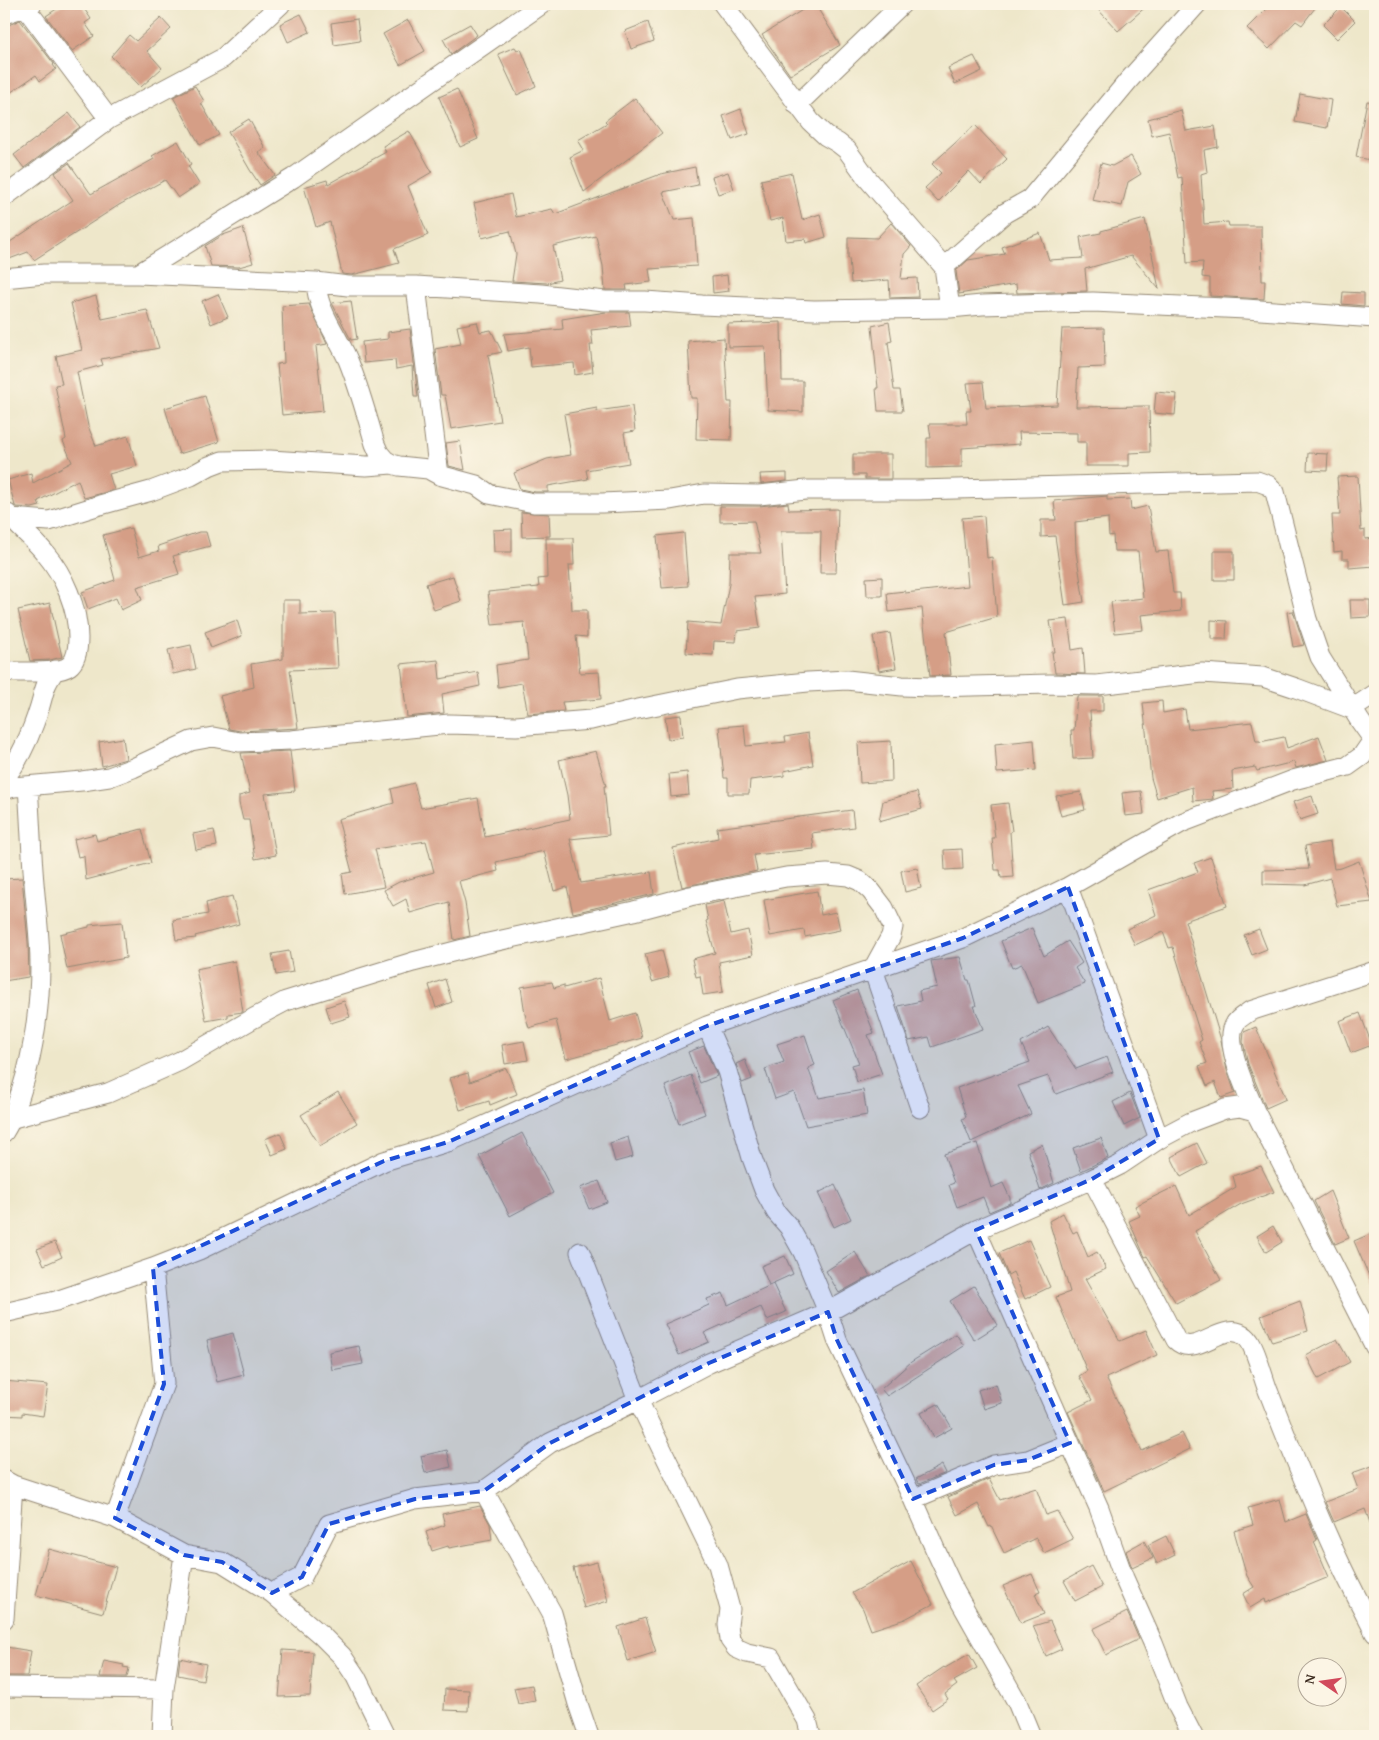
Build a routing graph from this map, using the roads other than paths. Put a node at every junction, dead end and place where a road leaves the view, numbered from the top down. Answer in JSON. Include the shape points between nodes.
{"nodes":[{"id":1,"x":281,"y":4,"type":"edge"},
{"id":2,"x":542,"y":4,"type":"edge"},
{"id":3,"x":723,"y":4,"type":"edge"},
{"id":4,"x":902,"y":4,"type":"edge"},
{"id":5,"x":28,"y":6,"type":"edge"},
{"id":6,"x":1191,"y":6,"type":"edge"},
{"id":7,"x":4,"y":14,"type":"edge"},
{"id":8,"x":797,"y":105,"type":"junction"},
{"id":9,"x":109,"y":119,"type":"junction"},
{"id":10,"x":4,"y":197,"type":"edge"},
{"id":11,"x":944,"y":267,"type":"junction"},
{"id":12,"x":138,"y":274,"type":"junction"},
{"id":13,"x":4,"y":278,"type":"edge"},
{"id":14,"x":316,"y":282,"type":"junction"},
{"id":15,"x":416,"y":286,"type":"junction"},
{"id":16,"x":950,"y":308,"type":"junction"},
{"id":17,"x":1375,"y":318,"type":"edge"},
{"id":18,"x":392,"y":464,"type":"junction"},
{"id":19,"x":439,"y":475,"type":"junction"},
{"id":20,"x":6,"y":516,"type":"edge"},
{"id":21,"x":55,"y":670,"type":"junction"},
{"id":22,"x":4,"y":672,"type":"edge"},
{"id":23,"x":1375,"y":694,"type":"edge"},
{"id":24,"x":1352,"y":709,"type":"junction"},
{"id":25,"x":1374,"y":741,"type":"edge"},
{"id":26,"x":4,"y":779,"type":"edge"},
{"id":27,"x":28,"y":786,"type":"junction"},
{"id":28,"x":4,"y":790,"type":"edge"},
{"id":29,"x":1068,"y":887,"type":"junction"},
{"id":30,"x":873,"y":969,"type":"junction"},
{"id":31,"x":1375,"y":971,"type":"edge"},
{"id":32,"x":707,"y":1026,"type":"junction"},
{"id":33,"x":920,"y":1108,"type":"dead end"},
{"id":34,"x":1254,"y":1111,"type":"junction"},
{"id":35,"x":8,"y":1125,"type":"edge"},
{"id":36,"x":1159,"y":1140,"type":"junction"},
{"id":37,"x":1092,"y":1179,"type":"junction"},
{"id":38,"x":976,"y":1230,"type":"junction"},
{"id":39,"x":580,"y":1252,"type":"dead end"},
{"id":40,"x":153,"y":1268,"type":"junction"},
{"id":41,"x":828,"y":1312,"type":"junction"},
{"id":42,"x":4,"y":1313,"type":"edge"},
{"id":43,"x":1375,"y":1347,"type":"edge"},
{"id":44,"x":638,"y":1400,"type":"junction"},
{"id":45,"x":1070,"y":1443,"type":"junction"},
{"id":46,"x":8,"y":1482,"type":"edge"},
{"id":47,"x":484,"y":1491,"type":"junction"},
{"id":48,"x":913,"y":1499,"type":"junction"},
{"id":49,"x":115,"y":1518,"type":"junction"},
{"id":50,"x":184,"y":1555,"type":"junction"},
{"id":51,"x":272,"y":1593,"type":"junction"},
{"id":52,"x":4,"y":1619,"type":"edge"},
{"id":53,"x":1375,"y":1633,"type":"edge"},
{"id":54,"x":4,"y":1687,"type":"edge"},
{"id":55,"x":164,"y":1689,"type":"junction"},
{"id":56,"x":162,"y":1736,"type":"edge"},
{"id":57,"x":385,"y":1736,"type":"edge"},
{"id":58,"x":589,"y":1736,"type":"edge"},
{"id":59,"x":811,"y":1736,"type":"edge"},
{"id":60,"x":1031,"y":1736,"type":"edge"},
{"id":61,"x":1194,"y":1736,"type":"edge"}],
"edges":[{"from":1,"to":9,"type":"street","via":[[223,58]]},
{"from":2,"to":12,"type":"street","via":[[293,178]]},
{"from":3,"to":8,"type":"street"},
{"from":4,"to":8,"type":"street"},
{"from":5,"to":7,"type":"street"},
{"from":5,"to":9,"type":"street"},
{"from":6,"to":11,"type":"street","via":[[1030,199],[1005,212]]},
{"from":8,"to":11,"type":"street","via":[[826,136],[847,150]]},
{"from":9,"to":10,"type":"street"},
{"from":11,"to":16,"type":"street"},
{"from":12,"to":13,"type":"street","via":[[44,274]]},
{"from":12,"to":14,"type":"street"},
{"from":14,"to":15,"type":"street","via":[[348,286]]},
{"from":14,"to":18,"type":"street","via":[[321,306],[348,360],[379,453]]},
{"from":15,"to":16,"type":"street","via":[[604,301],[760,308]]},
{"from":15,"to":19,"type":"street"},
{"from":16,"to":17,"type":"street","via":[[1093,302]]},
{"from":18,"to":19,"type":"street","via":[[428,469]]},
{"from":18,"to":20,"type":"street","via":[[366,466],[222,460],[151,491],[49,521]]},
{"from":19,"to":24,"type":"street","via":[[476,485],[489,494],[534,504],[670,500],[704,494],[759,495],[806,490],[1258,481],[1275,492],[1306,620],[1320,657]]},
{"from":20,"to":21,"type":"street","via":[[46,553],[75,610],[78,626],[74,661],[68,667]]},
{"from":21,"to":22,"type":"street"},
{"from":21,"to":26,"type":"street","via":[[45,684],[22,752]]},
{"from":23,"to":24,"type":"street"},
{"from":24,"to":25,"type":"street"},
{"from":24,"to":27,"type":"street","via":[[1263,677],[1202,673],[1097,685],[902,686],[847,680],[808,682],[737,689],[590,720],[516,726],[449,724],[291,740],[239,742],[213,736],[191,741],[109,777]]},
{"from":25,"to":29,"type":"street","via":[[1348,766],[1293,780],[1181,823]]},
{"from":27,"to":28,"type":"street"},
{"from":27,"to":35,"type":"street","via":[[40,966],[38,1003],[32,1052]]},
{"from":29,"to":30,"type":"street","via":[[963,938]]},
{"from":29,"to":36,"type":"street"},
{"from":30,"to":32,"type":"street"},
{"from":30,"to":33,"type":"street"},
{"from":30,"to":35,"type":"street","via":[[893,927],[871,891],[848,876],[786,877],[488,942],[286,1001],[180,1061],[108,1092]]},
{"from":31,"to":34,"type":"street","via":[[1250,1011],[1239,1019],[1232,1032],[1232,1045]]},
{"from":32,"to":40,"type":"street","via":[[448,1142],[384,1161],[198,1250]]},
{"from":32,"to":41,"type":"street","via":[[727,1071],[764,1190],[804,1252]]},
{"from":34,"to":36,"type":"street","via":[[1240,1107],[1225,1109],[1191,1122]]},
{"from":34,"to":43,"type":"street"},
{"from":36,"to":37,"type":"street"},
{"from":37,"to":38,"type":"street"},
{"from":37,"to":53,"type":"street","via":[[1176,1340],[1192,1346],[1232,1331],[1240,1332],[1252,1343],[1294,1456],[1339,1562]]},
{"from":38,"to":41,"type":"street"},
{"from":38,"to":45,"type":"street"},
{"from":39,"to":44,"type":"street"},
{"from":40,"to":42,"type":"street","via":[[56,1301]]},
{"from":40,"to":49,"type":"street","via":[[164,1384]]},
{"from":41,"to":44,"type":"street","via":[[709,1363]]},
{"from":41,"to":48,"type":"street","via":[[837,1340]]},
{"from":44,"to":47,"type":"street","via":[[550,1443]]},
{"from":44,"to":59,"type":"street","via":[[718,1566],[730,1609],[730,1640],[736,1648],[747,1653],[771,1658],[807,1720]]},
{"from":45,"to":48,"type":"street","via":[[1028,1460],[994,1465]]},
{"from":45,"to":61,"type":"street","via":[[1178,1707]]},
{"from":46,"to":49,"type":"street"},
{"from":46,"to":52,"type":"street"},
{"from":47,"to":51,"type":"street","via":[[415,1499],[329,1524],[302,1577]]},
{"from":47,"to":58,"type":"street","via":[[552,1614]]},
{"from":48,"to":60,"type":"street","via":[[955,1592],[1017,1702]]},
{"from":49,"to":50,"type":"street"},
{"from":50,"to":51,"type":"street","via":[[222,1562]]},
{"from":50,"to":55,"type":"street"},
{"from":51,"to":57,"type":"street","via":[[342,1656]]},
{"from":54,"to":55,"type":"street"},
{"from":55,"to":56,"type":"street"}]}
